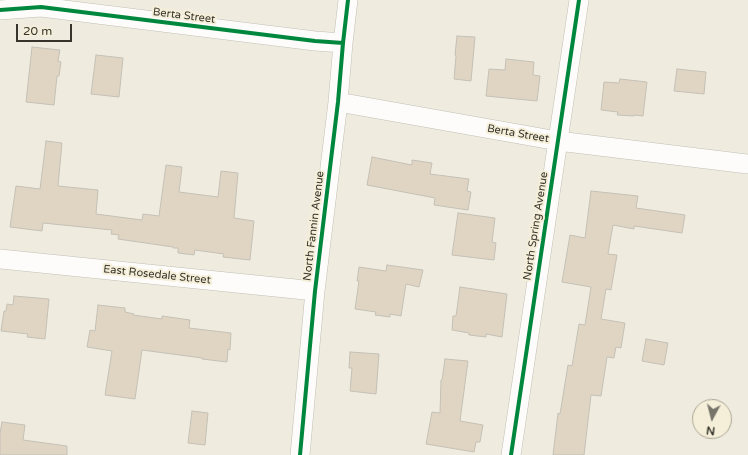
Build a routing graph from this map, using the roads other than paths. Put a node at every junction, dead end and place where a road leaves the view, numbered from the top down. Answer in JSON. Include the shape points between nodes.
{"nodes":[{"id":1,"x":348,"y":0,"type":"edge"},
{"id":2,"x":580,"y":0,"type":"edge"},
{"id":3,"x":0,"y":10,"type":"edge"},
{"id":4,"x":343,"y":43,"type":"junction"},
{"id":5,"x":338,"y":102,"type":"junction"},
{"id":6,"x":558,"y":141,"type":"junction"},
{"id":7,"x":748,"y":164,"type":"edge"},
{"id":8,"x":0,"y":259,"type":"edge"},
{"id":9,"x":315,"y":291,"type":"junction"},
{"id":10,"x":300,"y":455,"type":"edge"},
{"id":11,"x":511,"y":455,"type":"edge"}],
"edges":[{"from":1,"to":4,"type":"street","name":"North Fannin Avenue"},
{"from":2,"to":6,"type":"street","name":"North Spring Avenue"},
{"from":3,"to":4,"type":"street","name":"Berta Street","via":[[42,8]]},
{"from":4,"to":5,"type":"street","name":"North Fannin Avenue"},
{"from":5,"to":6,"type":"street","name":"Berta Street"},
{"from":5,"to":9,"type":"street","name":"North Fannin Avenue"},
{"from":6,"to":7,"type":"street","name":"Berta Street"},
{"from":6,"to":11,"type":"street","name":"North Spring Avenue"},
{"from":8,"to":9,"type":"street","name":"East Rosedale Street"},
{"from":9,"to":10,"type":"street","name":"North Fannin Avenue"}]}
